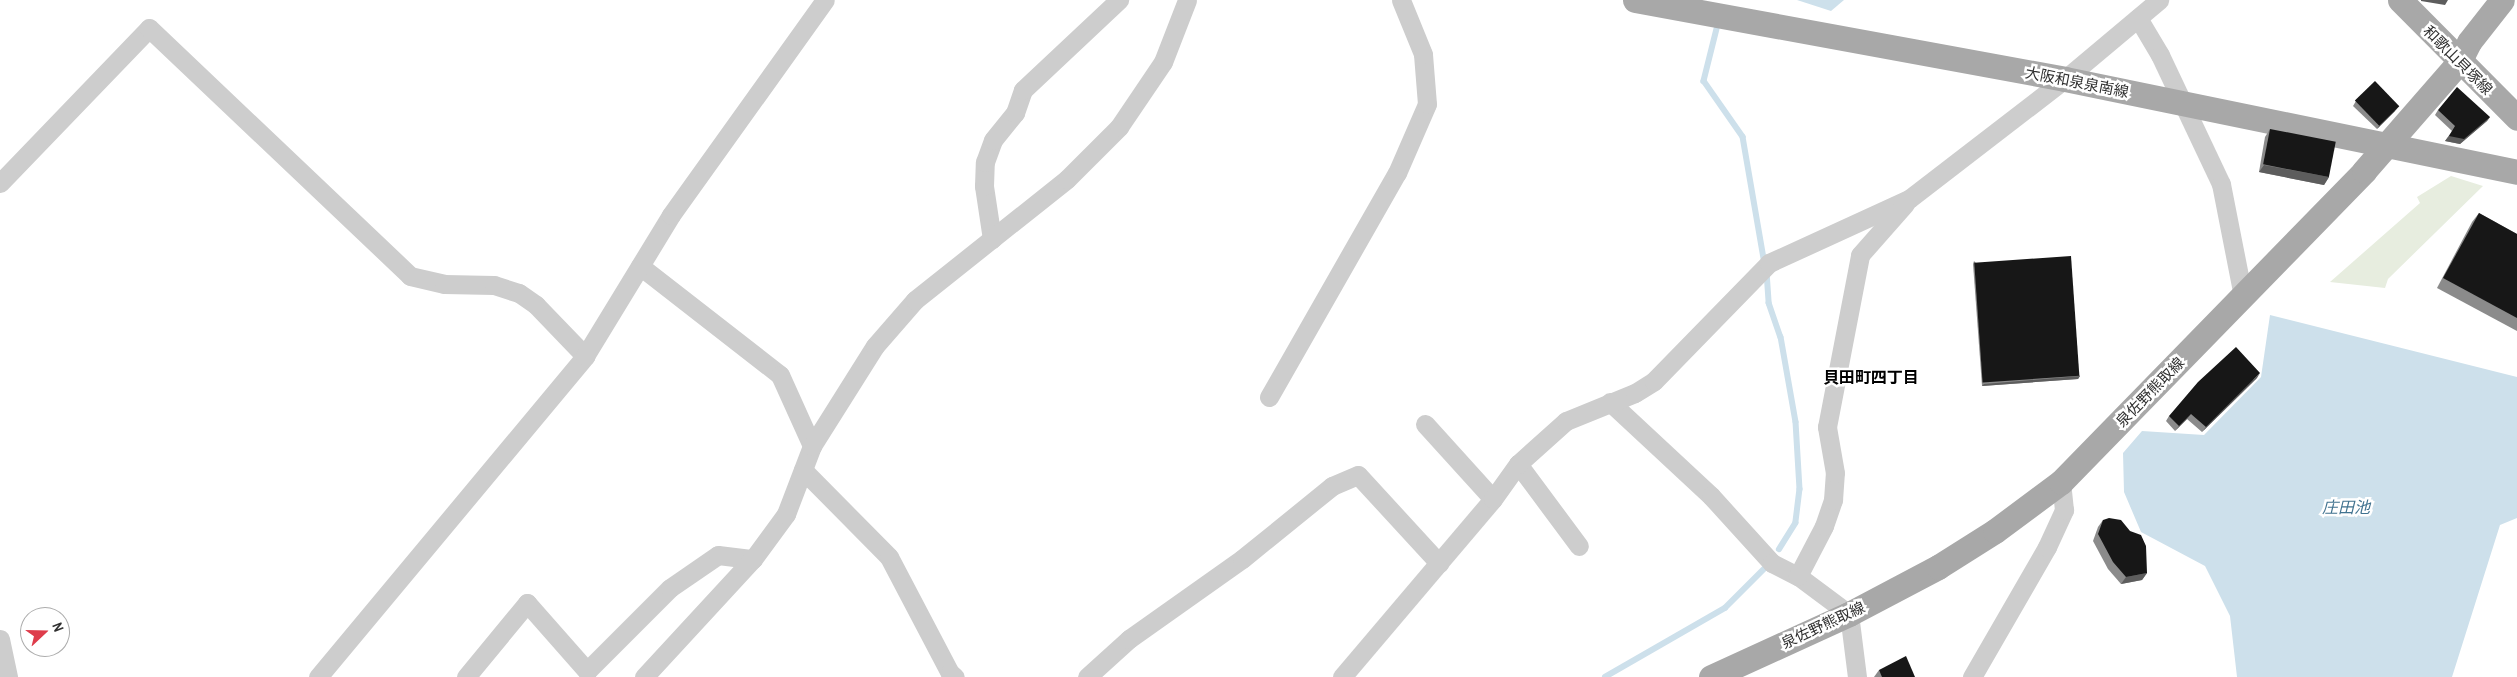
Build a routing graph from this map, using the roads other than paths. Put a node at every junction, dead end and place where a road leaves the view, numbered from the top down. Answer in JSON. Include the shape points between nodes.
{"nodes":[{"id":1,"x":825,"y":0,"type":"edge"},
{"id":2,"x":1119,"y":0,"type":"edge"},
{"id":3,"x":1187,"y":0,"type":"edge"},
{"id":4,"x":1401,"y":0,"type":"edge"},
{"id":5,"x":1635,"y":0,"type":"edge"},
{"id":6,"x":2159,"y":0,"type":"edge"},
{"id":7,"x":2400,"y":0,"type":"edge"},
{"id":8,"x":2502,"y":0,"type":"edge"},
{"id":9,"x":2138,"y":18,"type":"junction"},
{"id":10,"x":2459,"y":62,"type":"junction"},
{"id":11,"x":2065,"y":79,"type":"junction"},
{"id":12,"x":2180,"y":103,"type":"junction"},
{"id":13,"x":2517,"y":118,"type":"edge"},
{"id":14,"x":2386,"y":146,"type":"junction"},
{"id":15,"x":2517,"y":172,"type":"edge"},
{"id":16,"x":0,"y":183,"type":"edge"},
{"id":17,"x":1909,"y":200,"type":"junction"},
{"id":18,"x":992,"y":239,"type":"junction"},
{"id":19,"x":640,"y":266,"type":"junction"},
{"id":20,"x":2243,"y":296,"type":"junction"},
{"id":21,"x":585,"y":356,"type":"junction"},
{"id":22,"x":1270,"y":397,"type":"dead end"},
{"id":23,"x":1610,"y":402,"type":"junction"},
{"id":24,"x":1425,"y":424,"type":"dead end"},
{"id":25,"x":812,"y":446,"type":"junction"},
{"id":26,"x":1518,"y":464,"type":"junction"},
{"id":27,"x":803,"y":470,"type":"junction"},
{"id":28,"x":2061,"y":482,"type":"junction"},
{"id":29,"x":1493,"y":499,"type":"junction"},
{"id":30,"x":1579,"y":546,"type":"dead end"},
{"id":31,"x":753,"y":559,"type":"junction"},
{"id":32,"x":1439,"y":563,"type":"junction"},
{"id":33,"x":1798,"y":576,"type":"junction"},
{"id":34,"x":1849,"y":614,"type":"junction"},
{"id":35,"x":0,"y":639,"type":"edge"},
{"id":36,"x":951,"y":676,"type":"edge"},
{"id":37,"x":8,"y":677,"type":"edge"},
{"id":38,"x":318,"y":677,"type":"edge"},
{"id":39,"x":466,"y":677,"type":"edge"},
{"id":40,"x":644,"y":677,"type":"edge"},
{"id":41,"x":1087,"y":677,"type":"edge"},
{"id":42,"x":1342,"y":677,"type":"edge"},
{"id":43,"x":1711,"y":677,"type":"edge"},
{"id":44,"x":1857,"y":677,"type":"edge"},
{"id":45,"x":1972,"y":677,"type":"edge"}],
"edges":[{"from":1,"to":19,"type":"street","via":[[671,215]]},
{"from":2,"to":18,"type":"street","via":[[1024,90],[1015,113],[993,140],[985,162],[984,186]]},
{"from":3,"to":18,"type":"street","via":[[1163,62],[1119,127],[1067,179]]},
{"from":4,"to":22,"type":"street","via":[[1423,54],[1427,104],[1396,173]]},
{"from":5,"to":11,"type":"main road","name":"大阪和泉泉南線"},
{"from":6,"to":9,"type":"street"},
{"from":7,"to":10,"type":"main road","name":"和歌山貝塚線"},
{"from":8,"to":10,"type":"main road","name":"泉佐野熊取線","via":[[2469,42]]},
{"from":9,"to":11,"type":"street"},
{"from":9,"to":12,"type":"street","via":[[2160,55]]},
{"from":10,"to":13,"type":"main road","name":"和歌山貝塚線"},
{"from":10,"to":14,"type":"main road","name":"泉佐野熊取線"},
{"from":11,"to":12,"type":"main road","name":"大阪和泉泉南線"},
{"from":11,"to":17,"type":"street"},
{"from":12,"to":14,"type":"main road","name":"大阪和泉泉南線"},
{"from":12,"to":20,"type":"street","via":[[2208,150],[2221,184]]},
{"from":14,"to":15,"type":"main road","name":"大阪和泉泉南線"},
{"from":14,"to":20,"type":"main road","name":"泉佐野熊取線"},
{"from":16,"to":21,"type":"street","via":[[149,28],[410,276],[444,284],[494,286],[519,293],[536,305]]},
{"from":17,"to":23,"type":"street","via":[[1769,263],[1654,381],[1636,393]]},
{"from":17,"to":33,"type":"street","via":[[1860,255],[1827,426],[1835,473],[1833,500],[1824,526]]},
{"from":18,"to":25,"type":"street","via":[[915,300],[875,346]]},
{"from":19,"to":21,"type":"street"},
{"from":19,"to":25,"type":"street","via":[[780,375]]},
{"from":20,"to":28,"type":"main road","name":"泉佐野熊取線"},
{"from":21,"to":38,"type":"street"},
{"from":23,"to":26,"type":"street","via":[[1566,421]]},
{"from":23,"to":33,"type":"street","via":[[1711,496],[1772,563]]},
{"from":24,"to":29,"type":"street"},
{"from":25,"to":27,"type":"street"},
{"from":26,"to":29,"type":"street"},
{"from":26,"to":30,"type":"street"},
{"from":27,"to":31,"type":"street","via":[[786,514]]},
{"from":27,"to":36,"type":"street","via":[[890,557]]},
{"from":28,"to":34,"type":"main road","name":"泉佐野熊取線","via":[[1995,531],[1938,567]]},
{"from":28,"to":45,"type":"street","via":[[2064,510],[2047,548]]},
{"from":29,"to":32,"type":"street"},
{"from":31,"to":39,"type":"street","via":[[718,555],[670,588],[587,671],[527,603]]},
{"from":31,"to":40,"type":"street"},
{"from":32,"to":41,"type":"street","via":[[1358,474],[1332,486],[1242,559],[1130,639]]},
{"from":32,"to":42,"type":"street"},
{"from":33,"to":34,"type":"street"},
{"from":34,"to":43,"type":"main road","name":"泉佐野熊取線"},
{"from":34,"to":44,"type":"street"},
{"from":35,"to":37,"type":"street"}]}
